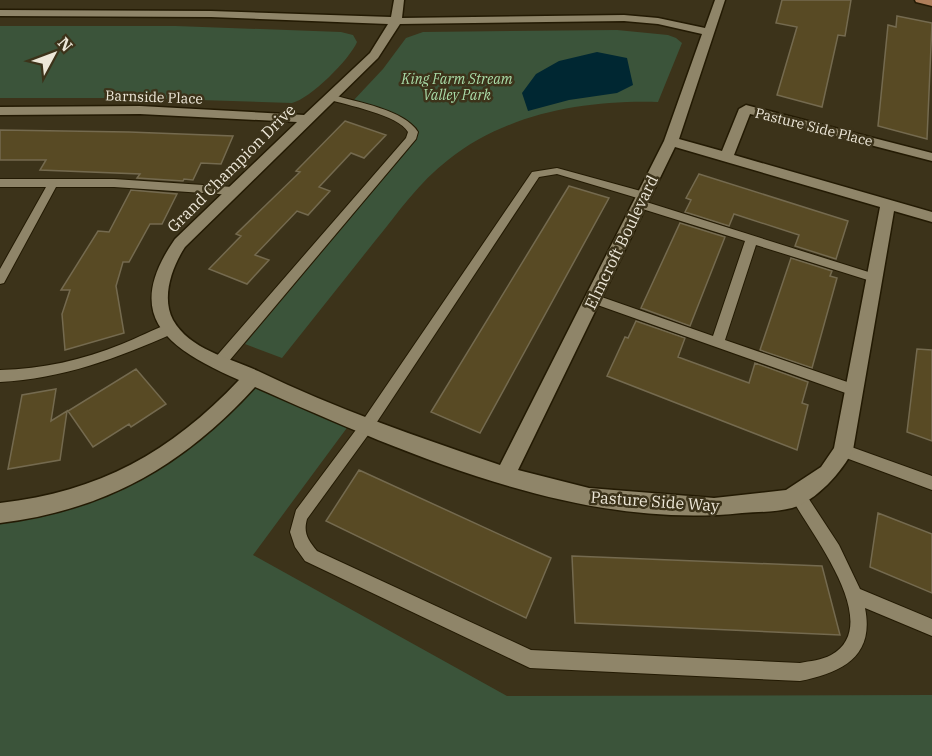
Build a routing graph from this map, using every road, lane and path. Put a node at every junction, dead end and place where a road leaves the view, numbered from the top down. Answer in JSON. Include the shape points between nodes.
{"nodes":[{"id":1,"x":39,"y":0,"type":"edge"},
{"id":2,"x":399,"y":0,"type":"edge"},
{"id":3,"x":720,"y":0,"type":"edge"},
{"id":4,"x":920,"y":0,"type":"edge"},
{"id":5,"x":932,"y":3,"type":"edge"},
{"id":6,"x":31,"y":12,"type":"junction"},
{"id":7,"x":0,"y":13,"type":"edge"},
{"id":8,"x":396,"y":21,"type":"junction"},
{"id":9,"x":708,"y":32,"type":"junction"},
{"id":10,"x":330,"y":97,"type":"junction"},
{"id":11,"x":0,"y":111,"type":"edge"},
{"id":12,"x":306,"y":119,"type":"junction"},
{"id":13,"x":671,"y":141,"type":"junction"},
{"id":14,"x":726,"y":157,"type":"junction"},
{"id":15,"x":932,"y":158,"type":"edge"},
{"id":16,"x":0,"y":183,"type":"edge"},
{"id":17,"x":53,"y":183,"type":"junction"},
{"id":18,"x":232,"y":191,"type":"junction"},
{"id":19,"x":642,"y":200,"type":"junction"},
{"id":20,"x":888,"y":205,"type":"junction"},
{"id":21,"x":932,"y":217,"type":"edge"},
{"id":22,"x":752,"y":239,"type":"junction"},
{"id":23,"x":874,"y":278,"type":"junction"},
{"id":24,"x":0,"y":280,"type":"edge"},
{"id":25,"x":593,"y":299,"type":"junction"},
{"id":26,"x":169,"y":328,"type":"junction"},
{"id":27,"x":717,"y":343,"type":"junction"},
{"id":28,"x":219,"y":363,"type":"junction"},
{"id":29,"x":0,"y":376,"type":"edge"},
{"id":30,"x":253,"y":377,"type":"junction"},
{"id":31,"x":854,"y":390,"type":"junction"},
{"id":32,"x":366,"y":426,"type":"junction"},
{"id":33,"x":843,"y":450,"type":"junction"},
{"id":34,"x":505,"y":476,"type":"junction"},
{"id":35,"x":932,"y":483,"type":"edge"},
{"id":36,"x":798,"y":495,"type":"junction"},
{"id":37,"x":0,"y":513,"type":"edge"},
{"id":38,"x":854,"y":595,"type":"junction"},
{"id":39,"x":932,"y":628,"type":"edge"}],
"edges":[{"from":1,"to":6,"type":"street"},
{"from":2,"to":8,"type":"street","name":"Grand Champion Drive"},
{"from":3,"to":9,"type":"street","name":"Elmcroft Boulevard"},
{"from":4,"to":5,"type":"street"},
{"from":6,"to":7,"type":"street"},
{"from":6,"to":8,"type":"street"},
{"from":8,"to":9,"type":"street","via":[[624,18]]},
{"from":8,"to":10,"type":"street","name":"Grand Champion Drive","via":[[374,56]]},
{"from":9,"to":13,"type":"street","name":"Elmcroft Boulevard"},
{"from":10,"to":12,"type":"street","name":"Grand Champion Drive"},
{"from":10,"to":28,"type":"lane","via":[[404,121],[413,132],[411,139]]},
{"from":11,"to":12,"type":"street","name":"Barnside Place","via":[[140,110]]},
{"from":12,"to":18,"type":"street","name":"Grand Champion Drive"},
{"from":13,"to":14,"type":"street"},
{"from":13,"to":19,"type":"street","name":"Elmcroft Boulevard"},
{"from":14,"to":15,"type":"street","name":"Pasture Side Place","via":[[746,110]]},
{"from":14,"to":20,"type":"street"},
{"from":16,"to":17,"type":"lane"},
{"from":17,"to":18,"type":"lane"},
{"from":17,"to":24,"type":"lane"},
{"from":18,"to":26,"type":"street","name":"Grand Champion Drive","via":[[170,258],[160,286],[162,310]]},
{"from":19,"to":22,"type":"lane"},
{"from":19,"to":25,"type":"street","name":"Elmcroft Boulevard"},
{"from":19,"to":32,"type":"lane","via":[[557,171],[536,174]]},
{"from":20,"to":21,"type":"street"},
{"from":20,"to":23,"type":"street","name":"Pasture Side Way"},
{"from":22,"to":23,"type":"lane"},
{"from":22,"to":27,"type":"lane"},
{"from":23,"to":31,"type":"street","name":"Pasture Side Way"},
{"from":25,"to":27,"type":"lane"},
{"from":25,"to":34,"type":"street","name":"Elmcroft Boulevard"},
{"from":26,"to":28,"type":"street","via":[[187,346]]},
{"from":26,"to":29,"type":"lane","via":[[93,360],[48,372]]},
{"from":27,"to":31,"type":"lane"},
{"from":28,"to":30,"type":"street"},
{"from":30,"to":32,"type":"street","name":"Pasture Side Way"},
{"from":30,"to":37,"type":"street","via":[[207,424],[172,451],[130,475],[79,499],[31,511]]},
{"from":31,"to":33,"type":"street","name":"Pasture Side Way"},
{"from":32,"to":34,"type":"street","name":"Pasture Side Way"},
{"from":32,"to":38,"type":"lane","via":[[301,515],[296,527],[299,540],[311,556],[530,659],[800,672],[829,666],[847,654],[858,633]]},
{"from":33,"to":35,"type":"lane"},
{"from":33,"to":36,"type":"street","name":"Pasture Side Way","via":[[828,473]]},
{"from":34,"to":36,"type":"street","name":"Pasture Side Way","via":[[589,497],[659,504],[714,507],[766,503]]},
{"from":36,"to":38,"type":"lane","via":[[825,535]]},
{"from":38,"to":39,"type":"lane"}]}
